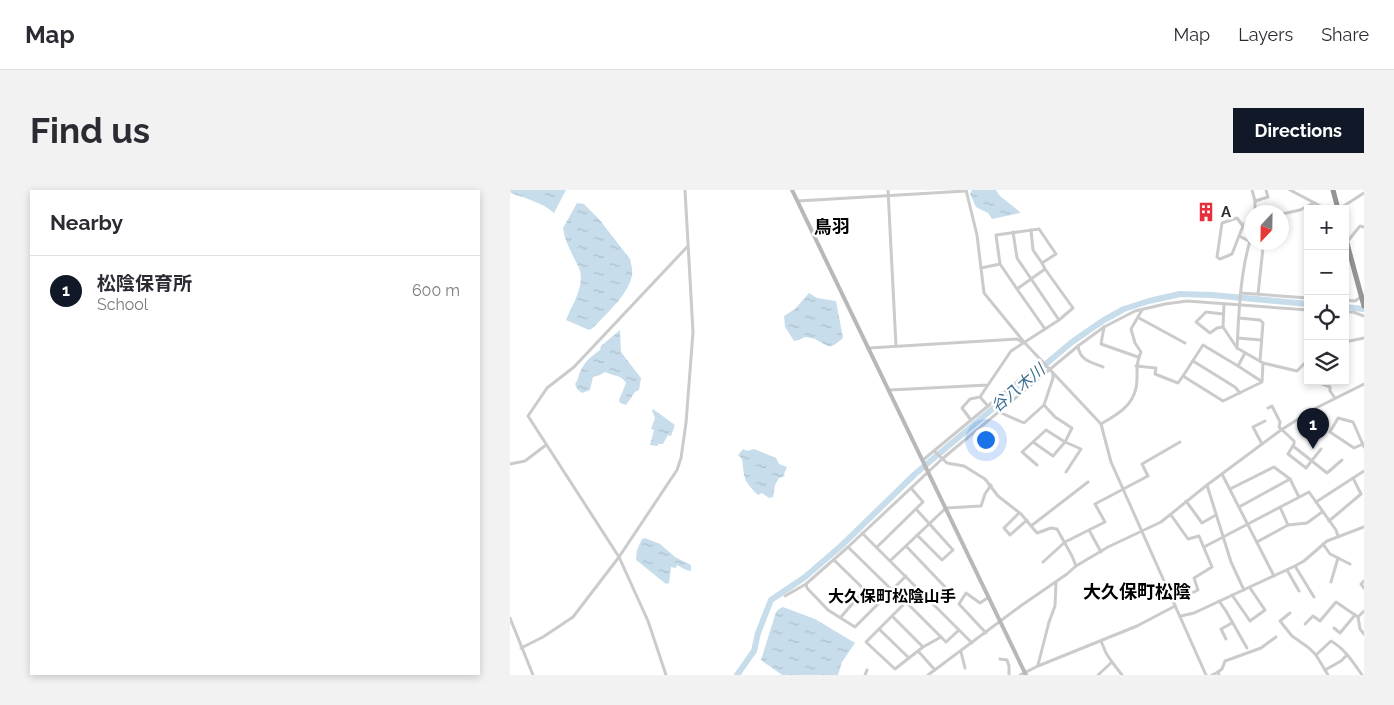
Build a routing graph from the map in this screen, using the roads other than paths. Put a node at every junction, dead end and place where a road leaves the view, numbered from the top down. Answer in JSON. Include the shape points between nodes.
{"nodes":[{"id":1,"x":685,"y":190,"type":"edge"},
{"id":2,"x":792,"y":190,"type":"edge"},
{"id":3,"x":888,"y":190,"type":"edge"},
{"id":4,"x":1252,"y":190,"type":"edge"},
{"id":5,"x":1266,"y":190,"type":"edge"},
{"id":6,"x":1290,"y":190,"type":"edge"},
{"id":7,"x":1332,"y":190,"type":"edge"},
{"id":8,"x":966,"y":191,"type":"edge"},
{"id":9,"x":1364,"y":193,"type":"edge"},
{"id":10,"x":888,"y":196,"type":"junction"},
{"id":11,"x":798,"y":201,"type":"junction"},
{"id":12,"x":1255,"y":201,"type":"junction"},
{"id":13,"x":1314,"y":203,"type":"junction"},
{"id":14,"x":1255,"y":205,"type":"edge"},
{"id":15,"x":1318,"y":205,"type":"edge"},
{"id":16,"x":1337,"y":205,"type":"edge"},
{"id":17,"x":1344,"y":205,"type":"edge"},
{"id":18,"x":1289,"y":212,"type":"edge"},
{"id":19,"x":1243,"y":226,"type":"joint"},
{"id":20,"x":1364,"y":228,"type":"edge"},
{"id":21,"x":1030,"y":230,"type":"junction"},
{"id":22,"x":1013,"y":232,"type":"junction"},
{"id":23,"x":1239,"y":236,"type":"junction"},
{"id":24,"x":1244,"y":238,"type":"edge"},
{"id":25,"x":1349,"y":239,"type":"edge"},
{"id":26,"x":687,"y":247,"type":"junction"},
{"id":27,"x":1248,"y":250,"type":"edge"},
{"id":28,"x":1264,"y":250,"type":"edge"},
{"id":29,"x":1348,"y":250,"type":"edge"},
{"id":30,"x":1042,"y":263,"type":"junction"},
{"id":31,"x":1000,"y":264,"type":"junction"},
{"id":32,"x":980,"y":268,"type":"junction"},
{"id":33,"x":1045,"y":269,"type":"junction"},
{"id":34,"x":1031,"y":279,"type":"junction"},
{"id":35,"x":1017,"y":289,"type":"junction"},
{"id":36,"x":1241,"y":293,"type":"junction"},
{"id":37,"x":1258,"y":294,"type":"junction"},
{"id":38,"x":1304,"y":297,"type":"edge"},
{"id":39,"x":1349,"y":300,"type":"edge"},
{"id":40,"x":1363,"y":300,"type":"edge"},
{"id":41,"x":1224,"y":304,"type":"junction"},
{"id":42,"x":1240,"y":304,"type":"junction"},
{"id":43,"x":1142,"y":310,"type":"junction"},
{"id":44,"x":1304,"y":310,"type":"edge"},
{"id":45,"x":1349,"y":312,"type":"edge"},
{"id":46,"x":1223,"y":314,"type":"junction"},
{"id":47,"x":1364,"y":316,"type":"edge"},
{"id":48,"x":1139,"y":318,"type":"junction"},
{"id":49,"x":1239,"y":318,"type":"junction"},
{"id":50,"x":1059,"y":320,"type":"junction"},
{"id":51,"x":1104,"y":327,"type":"junction"},
{"id":52,"x":1222,"y":327,"type":"junction"},
{"id":53,"x":1045,"y":329,"type":"junction"},
{"id":54,"x":1238,"y":338,"type":"junction"},
{"id":55,"x":1364,"y":338,"type":"edge"},
{"id":56,"x":1261,"y":340,"type":"junction"},
{"id":57,"x":1349,"y":341,"type":"edge"},
{"id":58,"x":1024,"y":342,"type":"junction"},
{"id":59,"x":1185,"y":343,"type":"dead end"},
{"id":60,"x":896,"y":346,"type":"junction"},
{"id":61,"x":1078,"y":346,"type":"junction"},
{"id":62,"x":869,"y":348,"type":"junction"},
{"id":63,"x":1237,"y":348,"type":"junction"},
{"id":64,"x":1246,"y":353,"type":"junction"},
{"id":65,"x":1138,"y":357,"type":"junction"},
{"id":66,"x":1042,"y":361,"type":"junction"},
{"id":67,"x":1193,"y":361,"type":"junction"},
{"id":68,"x":1262,"y":362,"type":"junction"},
{"id":69,"x":1304,"y":364,"type":"edge"},
{"id":70,"x":1136,"y":366,"type":"junction"},
{"id":71,"x":1238,"y":366,"type":"junction"},
{"id":72,"x":1103,"y":367,"type":"dead end"},
{"id":73,"x":1052,"y":371,"type":"junction"},
{"id":74,"x":1183,"y":376,"type":"junction"},
{"id":75,"x":1262,"y":382,"type":"junction"},
{"id":76,"x":1364,"y":384,"type":"edge"},
{"id":77,"x":988,"y":385,"type":"junction"},
{"id":78,"x":1325,"y":385,"type":"edge"},
{"id":79,"x":890,"y":390,"type":"junction"},
{"id":80,"x":1240,"y":393,"type":"junction"},
{"id":81,"x":980,"y":397,"type":"junction"},
{"id":82,"x":1335,"y":398,"type":"junction"},
{"id":83,"x":1044,"y":405,"type":"junction"},
{"id":84,"x":988,"y":406,"type":"junction"},
{"id":85,"x":1268,"y":408,"type":"dead end"},
{"id":86,"x":999,"y":412,"type":"junction"},
{"id":87,"x":971,"y":420,"type":"junction"},
{"id":88,"x":1265,"y":421,"type":"dead end"},
{"id":89,"x":1101,"y":424,"type":"junction"},
{"id":90,"x":1281,"y":430,"type":"junction"},
{"id":91,"x":1033,"y":442,"type":"junction"},
{"id":92,"x":1065,"y":442,"type":"junction"},
{"id":93,"x":1180,"y":442,"type":"dead end"},
{"id":94,"x":1262,"y":444,"type":"junction"},
{"id":95,"x":546,"y":445,"type":"junction"},
{"id":96,"x":1293,"y":446,"type":"junction"},
{"id":97,"x":1363,"y":446,"type":"edge"},
{"id":98,"x":1321,"y":449,"type":"dead end"},
{"id":99,"x":934,"y":451,"type":"junction"},
{"id":100,"x":942,"y":459,"type":"junction"},
{"id":101,"x":923,"y":460,"type":"junction"},
{"id":102,"x":1312,"y":460,"type":"junction"},
{"id":103,"x":1342,"y":460,"type":"dead end"},
{"id":104,"x":510,"y":464,"type":"edge"},
{"id":105,"x":1037,"y":465,"type":"dead end"},
{"id":106,"x":929,"y":471,"type":"junction"},
{"id":107,"x":1364,"y":471,"type":"edge"},
{"id":108,"x":1066,"y":472,"type":"dead end"},
{"id":109,"x":1222,"y":474,"type":"junction"},
{"id":110,"x":1353,"y":478,"type":"junction"},
{"id":111,"x":1290,"y":479,"type":"junction"},
{"id":112,"x":1088,"y":482,"type":"dead end"},
{"id":113,"x":990,"y":485,"type":"junction"},
{"id":114,"x":1206,"y":485,"type":"junction"},
{"id":115,"x":911,"y":488,"type":"junction"},
{"id":116,"x":1123,"y":489,"type":"junction"},
{"id":117,"x":1230,"y":489,"type":"junction"},
{"id":118,"x":1299,"y":497,"type":"junction"},
{"id":119,"x":1186,"y":501,"type":"junction"},
{"id":120,"x":1316,"y":502,"type":"junction"},
{"id":121,"x":1239,"y":507,"type":"junction"},
{"id":122,"x":1280,"y":507,"type":"junction"},
{"id":123,"x":946,"y":508,"type":"junction"},
{"id":124,"x":916,"y":509,"type":"junction"},
{"id":125,"x":1322,"y":512,"type":"junction"},
{"id":126,"x":1019,"y":513,"type":"junction"},
{"id":127,"x":1171,"y":514,"type":"junction"},
{"id":128,"x":1216,"y":515,"type":"junction"},
{"id":129,"x":1027,"y":520,"type":"junction"},
{"id":130,"x":1329,"y":520,"type":"junction"},
{"id":131,"x":929,"y":524,"type":"junction"},
{"id":132,"x":1248,"y":524,"type":"junction"},
{"id":133,"x":1288,"y":525,"type":"junction"},
{"id":134,"x":1032,"y":526,"type":"junction"},
{"id":135,"x":1364,"y":527,"type":"edge"},
{"id":136,"x":1089,"y":530,"type":"junction"},
{"id":137,"x":1142,"y":532,"type":"junction"},
{"id":138,"x":862,"y":533,"type":"junction"},
{"id":139,"x":917,"y":535,"type":"junction"},
{"id":140,"x":1338,"y":536,"type":"junction"},
{"id":141,"x":1223,"y":537,"type":"junction"},
{"id":142,"x":1066,"y":542,"type":"junction"},
{"id":143,"x":1257,"y":542,"type":"junction"},
{"id":144,"x":1323,"y":544,"type":"junction"},
{"id":145,"x":906,"y":546,"type":"junction"},
{"id":146,"x":877,"y":547,"type":"junction"},
{"id":147,"x":1204,"y":547,"type":"junction"},
{"id":148,"x":848,"y":548,"type":"junction"},
{"id":149,"x":1101,"y":552,"type":"junction"},
{"id":150,"x":618,"y":557,"type":"junction"},
{"id":151,"x":1338,"y":558,"type":"junction"},
{"id":152,"x":834,"y":560,"type":"junction"},
{"id":153,"x":891,"y":560,"type":"junction"},
{"id":154,"x":1043,"y":562,"type":"dead end"},
{"id":155,"x":1350,"y":564,"type":"dead end"},
{"id":156,"x":1076,"y":566,"type":"junction"},
{"id":157,"x":1295,"y":566,"type":"junction"},
{"id":158,"x":1287,"y":570,"type":"junction"},
{"id":159,"x":906,"y":576,"type":"junction"},
{"id":160,"x":1274,"y":576,"type":"junction"},
{"id":161,"x":1364,"y":581,"type":"edge"},
{"id":162,"x":1056,"y":582,"type":"junction"},
{"id":163,"x":1331,"y":582,"type":"dead end"},
{"id":164,"x":806,"y":584,"type":"junction"},
{"id":165,"x":1250,"y":588,"type":"junction"},
{"id":166,"x":1364,"y":588,"type":"edge"},
{"id":167,"x":919,"y":589,"type":"junction"},
{"id":168,"x":864,"y":590,"type":"junction"},
{"id":169,"x":892,"y":590,"type":"junction"},
{"id":170,"x":1244,"y":590,"type":"junction"},
{"id":171,"x":1299,"y":591,"type":"dead end"},
{"id":172,"x":785,"y":596,"type":"dead end"},
{"id":173,"x":1232,"y":596,"type":"junction"},
{"id":174,"x":989,"y":597,"type":"junction"},
{"id":175,"x":1314,"y":597,"type":"dead end"},
{"id":176,"x":906,"y":602,"type":"junction"},
{"id":177,"x":932,"y":602,"type":"junction"},
{"id":178,"x":1219,"y":602,"type":"junction"},
{"id":179,"x":878,"y":603,"type":"junction"},
{"id":180,"x":1174,"y":604,"type":"junction"},
{"id":181,"x":1364,"y":611,"type":"edge"},
{"id":182,"x":1290,"y":614,"type":"dead end"},
{"id":183,"x":892,"y":616,"type":"junction"},
{"id":184,"x":1181,"y":616,"type":"junction"},
{"id":185,"x":1356,"y":616,"type":"junction"},
{"id":186,"x":841,"y":617,"type":"junction"},
{"id":187,"x":510,"y":618,"type":"edge"},
{"id":188,"x":1001,"y":622,"type":"junction"},
{"id":189,"x":1232,"y":623,"type":"junction"},
{"id":190,"x":1305,"y":624,"type":"dead end"},
{"id":191,"x":1334,"y":628,"type":"dead end"},
{"id":192,"x":879,"y":629,"type":"junction"},
{"id":193,"x":959,"y":630,"type":"junction"},
{"id":194,"x":986,"y":633,"type":"junction"},
{"id":195,"x":1364,"y":634,"type":"edge"},
{"id":196,"x":940,"y":637,"type":"junction"},
{"id":197,"x":1276,"y":637,"type":"dead end"},
{"id":198,"x":1226,"y":638,"type":"dead end"},
{"id":199,"x":1101,"y":641,"type":"junction"},
{"id":200,"x":972,"y":643,"type":"junction"},
{"id":201,"x":923,"y":647,"type":"junction"},
{"id":202,"x":521,"y":648,"type":"junction"},
{"id":203,"x":1247,"y":648,"type":"dead end"},
{"id":204,"x":918,"y":651,"type":"junction"},
{"id":205,"x":961,"y":652,"type":"junction"},
{"id":206,"x":1348,"y":655,"type":"junction"},
{"id":207,"x":1316,"y":656,"type":"junction"},
{"id":208,"x":909,"y":658,"type":"junction"},
{"id":209,"x":1000,"y":660,"type":"dead end"},
{"id":210,"x":1112,"y":662,"type":"junction"},
{"id":211,"x":1038,"y":666,"type":"junction"},
{"id":212,"x":965,"y":668,"type":"dead end"},
{"id":213,"x":867,"y":670,"type":"dead end"},
{"id":214,"x":1326,"y":670,"type":"junction"},
{"id":215,"x":934,"y":672,"type":"edge"},
{"id":216,"x":1026,"y":674,"type":"edge"},
{"id":217,"x":1219,"y":674,"type":"edge"},
{"id":218,"x":533,"y":675,"type":"edge"},
{"id":219,"x":666,"y":675,"type":"edge"},
{"id":220,"x":865,"y":675,"type":"edge"},
{"id":221,"x":928,"y":675,"type":"edge"},
{"id":222,"x":1009,"y":675,"type":"edge"},
{"id":223,"x":1020,"y":675,"type":"edge"},
{"id":224,"x":1098,"y":675,"type":"edge"},
{"id":225,"x":1122,"y":675,"type":"edge"},
{"id":226,"x":1205,"y":675,"type":"edge"},
{"id":227,"x":1212,"y":675,"type":"edge"},
{"id":228,"x":1328,"y":675,"type":"edge"},
{"id":229,"x":1362,"y":675,"type":"edge"}],
"edges":[{"from":1,"to":26,"type":"street"},
{"from":2,"to":11,"type":"street"},
{"from":3,"to":10,"type":"street"},
{"from":4,"to":12,"type":"street"},
{"from":5,"to":12,"type":"street","via":[[1268,197]]},
{"from":6,"to":13,"type":"street"},
{"from":7,"to":16,"type":"highway"},
{"from":8,"to":10,"type":"street"},
{"from":8,"to":32,"type":"street","via":[[977,235]]},
{"from":9,"to":17,"type":"street"},
{"from":10,"to":11,"type":"street"},
{"from":10,"to":60,"type":"street"},
{"from":11,"to":62,"type":"street"},
{"from":12,"to":14,"type":"street"},
{"from":13,"to":15,"type":"street"},
{"from":13,"to":18,"type":"street"},
{"from":19,"to":23,"type":"street"},
{"from":19,"to":23,"type":"street","via":[[1237,218],[1222,223],[1217,257],[1220,259],[1232,254]]},
{"from":20,"to":25,"type":"street","via":[[1360,226]]},
{"from":21,"to":22,"type":"street"},
{"from":21,"to":30,"type":"street","via":[[1033,250]]},
{"from":21,"to":30,"type":"street","via":[[1039,229],[1056,254]]},
{"from":22,"to":31,"type":"street","via":[[996,234]]},
{"from":22,"to":34,"type":"street","via":[[1017,258]]},
{"from":23,"to":24,"type":"street"},
{"from":26,"to":95,"type":"street","via":[[574,367],[547,388],[528,416]]},
{"from":26,"to":150,"type":"street","via":[[693,332],[681,458],[670,482]]},
{"from":27,"to":36,"type":"street"},
{"from":28,"to":37,"type":"street"},
{"from":29,"to":40,"type":"highway"},
{"from":30,"to":33,"type":"street"},
{"from":31,"to":32,"type":"street"},
{"from":31,"to":35,"type":"street"},
{"from":32,"to":58,"type":"street","via":[[984,293]]},
{"from":33,"to":34,"type":"street"},
{"from":33,"to":50,"type":"street","via":[[1073,308]]},
{"from":34,"to":35,"type":"street"},
{"from":34,"to":50,"type":"street"},
{"from":35,"to":53,"type":"street"},
{"from":36,"to":37,"type":"street"},
{"from":36,"to":42,"type":"street"},
{"from":37,"to":38,"type":"street"},
{"from":39,"to":40,"type":"street"},
{"from":41,"to":42,"type":"street"},
{"from":41,"to":43,"type":"street","via":[[1187,301]]},
{"from":41,"to":46,"type":"street"},
{"from":42,"to":44,"type":"street"},
{"from":42,"to":49,"type":"street"},
{"from":43,"to":48,"type":"street"},
{"from":43,"to":51,"type":"street"},
{"from":45,"to":47,"type":"street"},
{"from":46,"to":52,"type":"street"},
{"from":46,"to":52,"type":"street","via":[[1206,312],[1196,322],[1210,333]]},
{"from":48,"to":59,"type":"street"},
{"from":48,"to":65,"type":"street","via":[[1131,329],[1141,352]]},
{"from":49,"to":54,"type":"street"},
{"from":49,"to":56,"type":"street","via":[[1263,323]]},
{"from":50,"to":53,"type":"street"},
{"from":51,"to":61,"type":"street"},
{"from":51,"to":65,"type":"street","via":[[1101,344]]},
{"from":52,"to":63,"type":"street"},
{"from":53,"to":58,"type":"street"},
{"from":54,"to":56,"type":"street"},
{"from":54,"to":63,"type":"street"},
{"from":55,"to":57,"type":"street"},
{"from":56,"to":68,"type":"street"},
{"from":58,"to":60,"type":"street","via":[[1017,339]]},
{"from":58,"to":66,"type":"street"},
{"from":58,"to":77,"type":"street","via":[[1011,351]]},
{"from":60,"to":62,"type":"street"},
{"from":61,"to":72,"type":"street","via":[[1079,354],[1087,362]]},
{"from":61,"to":73,"type":"street"},
{"from":62,"to":79,"type":"street"},
{"from":63,"to":64,"type":"street"},
{"from":64,"to":68,"type":"street"},
{"from":64,"to":71,"type":"street"},
{"from":65,"to":70,"type":"street"},
{"from":66,"to":73,"type":"street"},
{"from":66,"to":84,"type":"street"},
{"from":67,"to":71,"type":"street","via":[[1203,345]]},
{"from":67,"to":74,"type":"street"},
{"from":67,"to":80,"type":"street"},
{"from":68,"to":69,"type":"street","via":[[1297,371]]},
{"from":68,"to":75,"type":"street"},
{"from":70,"to":74,"type":"street","via":[[1156,368],[1155,374],[1178,383]]},
{"from":70,"to":89,"type":"street","via":[[1136,387],[1130,403]]},
{"from":71,"to":75,"type":"street"},
{"from":73,"to":83,"type":"street","via":[[1053,378]]},
{"from":73,"to":86,"type":"street"},
{"from":73,"to":89,"type":"street"},
{"from":74,"to":80,"type":"street","via":[[1223,400]]},
{"from":75,"to":80,"type":"street"},
{"from":76,"to":82,"type":"street"},
{"from":77,"to":79,"type":"street"},
{"from":77,"to":81,"type":"street"},
{"from":78,"to":82,"type":"street","via":[[1330,387]]},
{"from":79,"to":101,"type":"street"},
{"from":81,"to":84,"type":"street"},
{"from":81,"to":87,"type":"street","via":[[970,399],[962,408]]},
{"from":82,"to":90,"type":"street"},
{"from":83,"to":86,"type":"street","via":[[1024,423]]},
{"from":83,"to":92,"type":"street","via":[[1055,418],[1072,428]]},
{"from":84,"to":87,"type":"street"},
{"from":85,"to":90,"type":"street","via":[[1272,406]]},
{"from":86,"to":100,"type":"street"},
{"from":87,"to":99,"type":"street"},
{"from":88,"to":94,"type":"street","via":[[1253,427]]},
{"from":89,"to":116,"type":"street"},
{"from":90,"to":94,"type":"street"},
{"from":90,"to":96,"type":"street","via":[[1294,442]]},
{"from":91,"to":92,"type":"street","via":[[1046,430]]},
{"from":91,"to":92,"type":"street","via":[[1053,456]]},
{"from":91,"to":105,"type":"street","via":[[1022,452]]},
{"from":92,"to":108,"type":"street","via":[[1081,449]]},
{"from":93,"to":116,"type":"street","via":[[1142,464],[1148,476]]},
{"from":94,"to":109,"type":"street"},
{"from":95,"to":104,"type":"street","via":[[524,461]]},
{"from":95,"to":150,"type":"street"},
{"from":96,"to":102,"type":"street"},
{"from":96,"to":102,"type":"street","via":[[1288,454],[1306,468]]},
{"from":97,"to":97,"type":"street","via":[[1353,422],[1338,418],[1330,432],[1354,448]]},
{"from":98,"to":102,"type":"street"},
{"from":99,"to":100,"type":"street"},
{"from":99,"to":101,"type":"street"},
{"from":100,"to":106,"type":"street"},
{"from":100,"to":113,"type":"street","via":[[946,463],[964,466]]},
{"from":101,"to":106,"type":"street"},
{"from":102,"to":103,"type":"street","via":[[1327,473]]},
{"from":106,"to":115,"type":"street"},
{"from":106,"to":123,"type":"street"},
{"from":107,"to":110,"type":"street"},
{"from":109,"to":114,"type":"street"},
{"from":109,"to":117,"type":"street"},
{"from":110,"to":120,"type":"street"},
{"from":110,"to":130,"type":"street","via":[[1362,494]]},
{"from":111,"to":117,"type":"street","via":[[1274,467]]},
{"from":111,"to":118,"type":"street"},
{"from":111,"to":121,"type":"street"},
{"from":112,"to":134,"type":"street"},
{"from":113,"to":123,"type":"street","via":[[981,506]]},
{"from":113,"to":126,"type":"street"},
{"from":114,"to":119,"type":"street"},
{"from":114,"to":128,"type":"street"},
{"from":115,"to":124,"type":"street","via":[[923,502]]},
{"from":115,"to":138,"type":"street"},
{"from":116,"to":136,"type":"street","via":[[1095,504],[1105,522]]},
{"from":116,"to":137,"type":"street"},
{"from":117,"to":121,"type":"street"},
{"from":118,"to":120,"type":"street","via":[[1309,492]]},
{"from":118,"to":122,"type":"street"},
{"from":119,"to":127,"type":"street"},
{"from":119,"to":128,"type":"street","via":[[1202,523]]},
{"from":120,"to":125,"type":"street"},
{"from":121,"to":132,"type":"street"},
{"from":122,"to":132,"type":"street"},
{"from":122,"to":133,"type":"street"},
{"from":123,"to":131,"type":"street"},
{"from":123,"to":174,"type":"street"},
{"from":124,"to":131,"type":"street"},
{"from":124,"to":146,"type":"street"},
{"from":125,"to":130,"type":"street"},
{"from":125,"to":133,"type":"street","via":[[1307,523]]},
{"from":126,"to":129,"type":"street"},
{"from":126,"to":129,"type":"street","via":[[1004,528],[1010,534]]},
{"from":127,"to":137,"type":"street"},
{"from":127,"to":147,"type":"street","via":[[1188,539],[1200,536]]},
{"from":128,"to":141,"type":"street"},
{"from":129,"to":134,"type":"street"},
{"from":130,"to":140,"type":"street"},
{"from":131,"to":139,"type":"street"},
{"from":131,"to":139,"type":"street","via":[[953,550],[942,560]]},
{"from":132,"to":141,"type":"street"},
{"from":132,"to":143,"type":"street"},
{"from":133,"to":143,"type":"street"},
{"from":134,"to":142,"type":"street","via":[[1037,533],[1057,529]]},
{"from":135,"to":140,"type":"street"},
{"from":136,"to":142,"type":"street"},
{"from":136,"to":149,"type":"street"},
{"from":137,"to":149,"type":"street"},
{"from":137,"to":180,"type":"street"},
{"from":138,"to":146,"type":"street"},
{"from":138,"to":148,"type":"street"},
{"from":139,"to":145,"type":"street"},
{"from":140,"to":144,"type":"street"},
{"from":141,"to":147,"type":"street"},
{"from":141,"to":170,"type":"street"},
{"from":142,"to":154,"type":"street"},
{"from":142,"to":156,"type":"street"},
{"from":143,"to":160,"type":"street"},
{"from":144,"to":151,"type":"street","via":[[1330,554]]},
{"from":144,"to":157,"type":"street"},
{"from":145,"to":153,"type":"street"},
{"from":145,"to":177,"type":"street","via":[[946,588]]},
{"from":146,"to":153,"type":"street"},
{"from":147,"to":180,"type":"street","via":[[1212,567],[1194,578],[1198,590]]},
{"from":148,"to":152,"type":"street"},
{"from":148,"to":169,"type":"street"},
{"from":149,"to":156,"type":"street"},
{"from":150,"to":202,"type":"street","via":[[573,617]]},
{"from":150,"to":219,"type":"street","via":[[646,615]]},
{"from":151,"to":155,"type":"street"},
{"from":151,"to":163,"type":"street"},
{"from":152,"to":164,"type":"street"},
{"from":152,"to":168,"type":"street"},
{"from":153,"to":159,"type":"street"},
{"from":156,"to":162,"type":"street"},
{"from":157,"to":158,"type":"street"},
{"from":157,"to":175,"type":"street"},
{"from":158,"to":160,"type":"street"},
{"from":158,"to":171,"type":"street"},
{"from":159,"to":167,"type":"street"},
{"from":159,"to":169,"type":"street"},
{"from":160,"to":165,"type":"street"},
{"from":161,"to":166,"type":"street","via":[[1361,584]]},
{"from":162,"to":188,"type":"street"},
{"from":162,"to":211,"type":"street","via":[[1055,606]]},
{"from":164,"to":172,"type":"street"},
{"from":164,"to":186,"type":"street","via":[[828,610]]},
{"from":165,"to":170,"type":"street"},
{"from":165,"to":173,"type":"street","via":[[1265,610],[1250,621]]},
{"from":167,"to":176,"type":"street"},
{"from":167,"to":177,"type":"street"},
{"from":168,"to":179,"type":"street"},
{"from":168,"to":186,"type":"street"},
{"from":169,"to":179,"type":"street"},
{"from":170,"to":173,"type":"street"},
{"from":173,"to":178,"type":"street"},
{"from":174,"to":188,"type":"street"},
{"from":174,"to":194,"type":"street","via":[[980,603],[966,594],[959,604]]},
{"from":176,"to":183,"type":"street"},
{"from":176,"to":196,"type":"street"},
{"from":177,"to":193,"type":"street"},
{"from":178,"to":184,"type":"street"},
{"from":178,"to":189,"type":"street"},
{"from":179,"to":186,"type":"street","via":[[854,626]]},
{"from":180,"to":184,"type":"street"},
{"from":180,"to":199,"type":"street","via":[[1137,626]]},
{"from":181,"to":185,"type":"street"},
{"from":182,"to":207,"type":"street","via":[[1280,622]]},
{"from":183,"to":192,"type":"street"},
{"from":183,"to":201,"type":"street"},
{"from":184,"to":226,"type":"street"},
{"from":185,"to":190,"type":"street","via":[[1336,602],[1320,621],[1313,616]]},
{"from":185,"to":191,"type":"street","via":[[1340,633]]},
{"from":185,"to":195,"type":"street"},
{"from":187,"to":202,"type":"street"},
{"from":188,"to":194,"type":"street"},
{"from":188,"to":216,"type":"street"},
{"from":189,"to":198,"type":"street","via":[[1221,629]]},
{"from":189,"to":203,"type":"street"},
{"from":192,"to":208,"type":"street"},
{"from":192,"to":208,"type":"street","via":[[866,642],[895,669]]},
{"from":193,"to":196,"type":"street","via":[[946,642]]},
{"from":193,"to":200,"type":"street"},
{"from":194,"to":200,"type":"street"},
{"from":196,"to":201,"type":"street"},
{"from":197,"to":217,"type":"street","via":[[1261,648],[1225,661]]},
{"from":199,"to":210,"type":"street"},
{"from":199,"to":211,"type":"street"},
{"from":200,"to":205,"type":"street"},
{"from":201,"to":204,"type":"street"},
{"from":202,"to":218,"type":"street"},
{"from":204,"to":208,"type":"street"},
{"from":204,"to":215,"type":"street"},
{"from":205,"to":212,"type":"street"},
{"from":205,"to":215,"type":"street"},
{"from":206,"to":207,"type":"street","via":[[1331,641]]},
{"from":206,"to":214,"type":"street"},
{"from":206,"to":229,"type":"street"},
{"from":207,"to":214,"type":"street"},
{"from":209,"to":222,"type":"street","via":[[1007,660]]},
{"from":210,"to":224,"type":"street"},
{"from":210,"to":225,"type":"street"},
{"from":211,"to":216,"type":"street"},
{"from":213,"to":220,"type":"street"},
{"from":214,"to":228,"type":"street"},
{"from":215,"to":221,"type":"street"},
{"from":216,"to":223,"type":"street"},
{"from":217,"to":227,"type":"street"}]}
